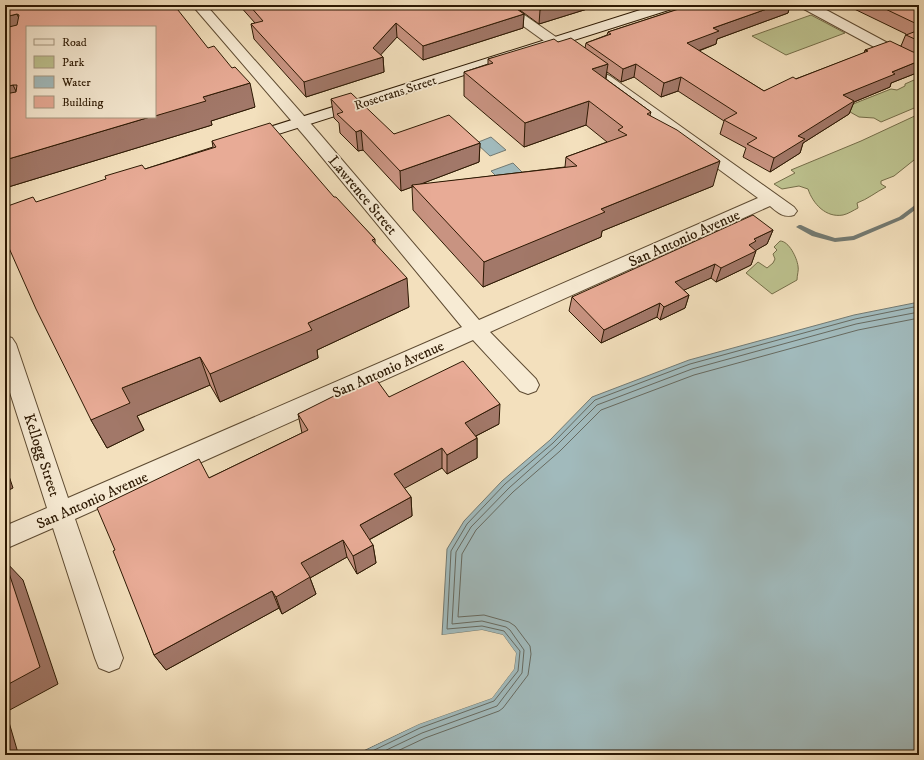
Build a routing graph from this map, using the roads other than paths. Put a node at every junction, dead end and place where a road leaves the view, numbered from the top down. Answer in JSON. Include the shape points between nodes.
{"nodes":[{"id":1,"x":177,"y":5,"type":"edge"},
{"id":2,"x":199,"y":5,"type":"edge"},
{"id":3,"x":501,"y":5,"type":"edge"},
{"id":4,"x":670,"y":5,"type":"edge"},
{"id":5,"x":807,"y":5,"type":"edge"},
{"id":6,"x":93,"y":26,"type":"edge"},
{"id":7,"x":552,"y":42,"type":"junction"},
{"id":8,"x":912,"y":61,"type":"edge"},
{"id":9,"x":300,"y":122,"type":"junction"},
{"id":10,"x":232,"y":143,"type":"edge"},
{"id":11,"x":771,"y":199,"type":"junction"},
{"id":12,"x":788,"y":211,"type":"dead end"},
{"id":13,"x":476,"y":330,"type":"junction"},
{"id":14,"x":5,"y":344,"type":"edge"},
{"id":15,"x":528,"y":385,"type":"dead end"},
{"id":16,"x":61,"y":514,"type":"junction"},
{"id":17,"x":5,"y":538,"type":"edge"},
{"id":18,"x":109,"y":658,"type":"dead end"}],
"edges":[{"from":1,"to":6,"type":"street"},
{"from":2,"to":9,"type":"street","name":"Lawrence Street"},
{"from":3,"to":7,"type":"street"},
{"from":4,"to":7,"type":"street","name":"Rosecrans Street"},
{"from":5,"to":8,"type":"street"},
{"from":7,"to":9,"type":"street","name":"Rosecrans Street"},
{"from":7,"to":11,"type":"street"},
{"from":9,"to":10,"type":"street","name":"Rosecrans Street"},
{"from":9,"to":13,"type":"street","name":"Lawrence Street"},
{"from":11,"to":12,"type":"street"},
{"from":11,"to":13,"type":"street","name":"San Antonio Avenue"},
{"from":13,"to":15,"type":"street","name":"Lawrence Street"},
{"from":13,"to":16,"type":"street","name":"San Antonio Avenue"},
{"from":14,"to":16,"type":"street","name":"Kellogg Street"},
{"from":16,"to":17,"type":"street","name":"San Antonio Avenue"},
{"from":16,"to":18,"type":"street","name":"Kellogg Street"}]}
